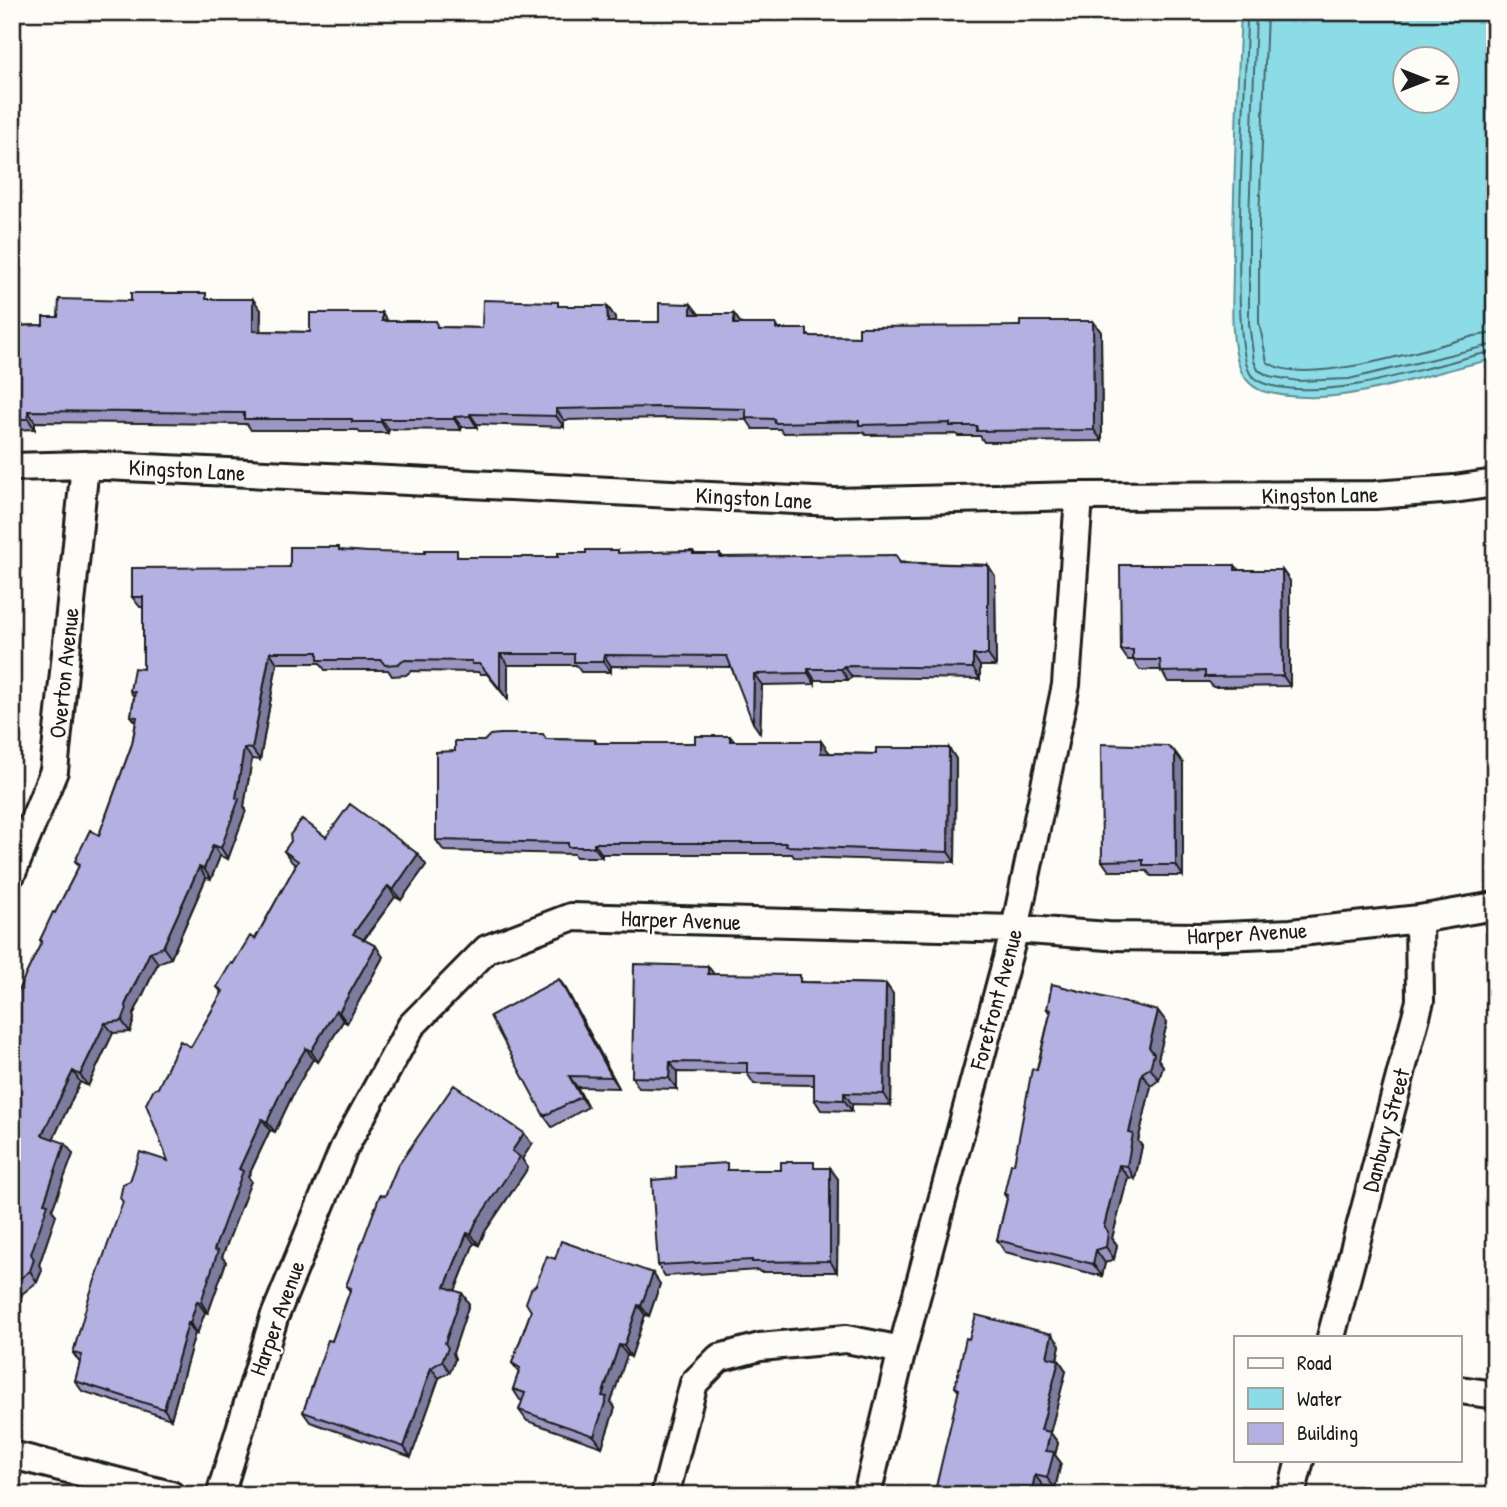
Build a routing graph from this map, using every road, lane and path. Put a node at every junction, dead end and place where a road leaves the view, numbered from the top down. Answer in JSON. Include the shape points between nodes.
{"nodes":[{"id":1,"x":85,"y":465,"type":"junction"},
{"id":2,"x":12,"y":467,"type":"edge"},
{"id":3,"x":1495,"y":483,"type":"edge"},
{"id":4,"x":1079,"y":496,"type":"junction"},
{"id":5,"x":12,"y":873,"type":"edge"},
{"id":6,"x":1495,"y":906,"type":"edge"},
{"id":7,"x":1419,"y":919,"type":"junction"},
{"id":8,"x":1015,"y":929,"type":"junction"},
{"id":9,"x":1331,"y":1336,"type":"edge"},
{"id":10,"x":902,"y":1350,"type":"junction"},
{"id":11,"x":1462,"y":1390,"type":"edge"},
{"id":12,"x":1495,"y":1395,"type":"edge"},
{"id":13,"x":12,"y":1455,"type":"edge"},
{"id":14,"x":1299,"y":1462,"type":"edge"},
{"id":15,"x":171,"y":1495,"type":"edge"},
{"id":16,"x":220,"y":1495,"type":"edge"},
{"id":17,"x":665,"y":1495,"type":"edge"},
{"id":18,"x":867,"y":1495,"type":"edge"},
{"id":19,"x":1291,"y":1495,"type":"edge"}],
"edges":[{"from":1,"to":2,"type":"street","name":"Kingston Lane"},
{"from":1,"to":4,"type":"street","name":"Kingston Lane","via":[[834,502]]},
{"from":1,"to":5,"type":"street","name":"Overton Avenue","via":[[54,771]]},
{"from":3,"to":4,"type":"street","name":"Kingston Lane","via":[[1375,495]]},
{"from":4,"to":8,"type":"street","name":"Forefront Avenue","via":[[1066,685]]},
{"from":6,"to":7,"type":"street","name":"Harper Avenue"},
{"from":7,"to":8,"type":"street","name":"Harper Avenue","via":[[1202,937]]},
{"from":7,"to":9,"type":"street","name":"Danbury Street","via":[[1420,1001]]},
{"from":8,"to":10,"type":"street","name":"Forefront Avenue"},
{"from":8,"to":16,"type":"street","name":"Harper Avenue","via":[[571,917],[487,949],[411,1026],[344,1148],[274,1318]]},
{"from":10,"to":17,"type":"street","via":[[846,1339],[760,1347],[719,1358],[694,1383]]},
{"from":10,"to":18,"type":"street","name":"Forefront Avenue"},
{"from":11,"to":12,"type":"street"},
{"from":13,"to":15,"type":"street"},
{"from":14,"to":19,"type":"street"}]}
